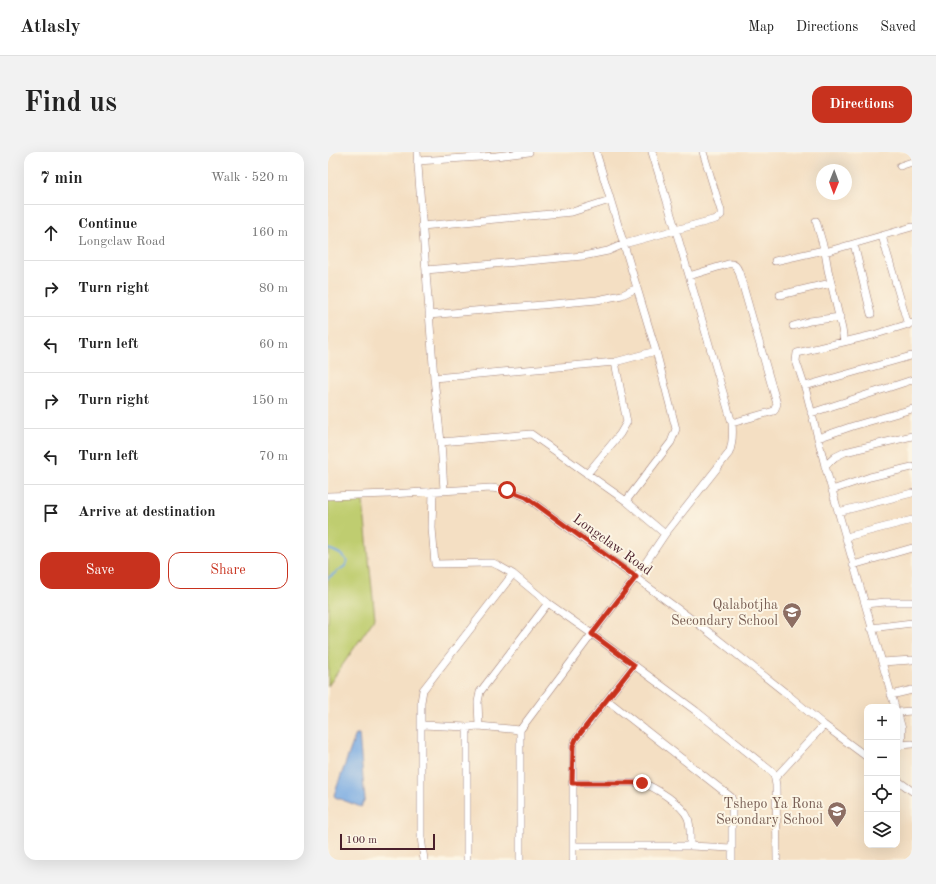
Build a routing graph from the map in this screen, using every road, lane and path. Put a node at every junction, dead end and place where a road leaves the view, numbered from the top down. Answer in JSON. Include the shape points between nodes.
{"nodes":[{"id":1,"x":416,"y":152,"type":"edge"},
{"id":2,"x":529,"y":152,"type":"edge"},
{"id":3,"x":596,"y":152,"type":"edge"},
{"id":4,"x":652,"y":152,"type":"edge"},
{"id":5,"x":703,"y":152,"type":"edge"},
{"id":6,"x":417,"y":162,"type":"junction"},
{"id":7,"x":912,"y":162,"type":"edge"},
{"id":8,"x":900,"y":166,"type":"dead end"},
{"id":9,"x":610,"y":200,"type":"junction"},
{"id":10,"x":816,"y":220,"type":"dead end"},
{"id":11,"x":422,"y":226,"type":"junction"},
{"id":12,"x":912,"y":227,"type":"edge"},
{"id":13,"x":676,"y":231,"type":"junction"},
{"id":14,"x":882,"y":236,"type":"junction"},
{"id":15,"x":624,"y":244,"type":"junction"},
{"id":16,"x":854,"y":244,"type":"junction"},
{"id":17,"x":824,"y":251,"type":"junction"},
{"id":18,"x":775,"y":262,"type":"dead end"},
{"id":19,"x":426,"y":270,"type":"junction"},
{"id":20,"x":689,"y":276,"type":"junction"},
{"id":21,"x":831,"y":283,"type":"junction"},
{"id":22,"x":637,"y":288,"type":"junction"},
{"id":23,"x":780,"y":295,"type":"dead end"},
{"id":24,"x":871,"y":314,"type":"dead end"},
{"id":25,"x":429,"y":315,"type":"junction"},
{"id":26,"x":840,"y":316,"type":"junction"},
{"id":27,"x":910,"y":324,"type":"edge"},
{"id":28,"x":793,"y":326,"type":"dead end"},
{"id":29,"x":844,"y":342,"type":"junction"},
{"id":30,"x":656,"y":351,"type":"junction"},
{"id":31,"x":911,"y":356,"type":"dead end"},
{"id":32,"x":615,"y":362,"type":"junction"},
{"id":33,"x":434,"y":378,"type":"junction"},
{"id":34,"x":912,"y":380,"type":"edge"},
{"id":35,"x":805,"y":386,"type":"junction"},
{"id":36,"x":912,"y":410,"type":"edge"},
{"id":37,"x":811,"y":413,"type":"junction"},
{"id":38,"x":732,"y":423,"type":"junction"},
{"id":39,"x":912,"y":436,"type":"edge"},
{"id":40,"x":818,"y":438,"type":"junction"},
{"id":41,"x":441,"y":442,"type":"junction"},
{"id":42,"x":825,"y":466,"type":"junction"},
{"id":43,"x":912,"y":468,"type":"edge"},
{"id":44,"x":587,"y":474,"type":"junction"},
{"id":45,"x":832,"y":490,"type":"junction"},
{"id":46,"x":439,"y":491,"type":"junction"},
{"id":47,"x":912,"y":493,"type":"edge"},
{"id":48,"x":328,"y":496,"type":"edge"},
{"id":49,"x":626,"y":501,"type":"junction"},
{"id":50,"x":838,"y":512,"type":"junction"},
{"id":51,"x":912,"y":520,"type":"edge"},
{"id":52,"x":665,"y":534,"type":"junction"},
{"id":53,"x":846,"y":537,"type":"junction"},
{"id":54,"x":912,"y":548,"type":"edge"},
{"id":55,"x":853,"y":565,"type":"junction"},
{"id":56,"x":513,"y":574,"type":"junction"},
{"id":57,"x":636,"y":577,"type":"junction"},
{"id":58,"x":912,"y":602,"type":"edge"},
{"id":59,"x":548,"y":603,"type":"junction"},
{"id":60,"x":865,"y":604,"type":"junction"},
{"id":61,"x":912,"y":623,"type":"edge"},
{"id":62,"x":872,"y":628,"type":"junction"},
{"id":63,"x":592,"y":634,"type":"junction"},
{"id":64,"x":912,"y":660,"type":"edge"},
{"id":65,"x":882,"y":662,"type":"junction"},
{"id":66,"x":634,"y":665,"type":"junction"},
{"id":67,"x":912,"y":690,"type":"edge"},
{"id":68,"x":891,"y":695,"type":"junction"},
{"id":69,"x":607,"y":700,"type":"junction"},
{"id":70,"x":895,"y":704,"type":"edge"},
{"id":71,"x":900,"y":710,"type":"edge"},
{"id":72,"x":912,"y":711,"type":"edge"},
{"id":73,"x":900,"y":721,"type":"edge"},
{"id":74,"x":422,"y":725,"type":"junction"},
{"id":75,"x":824,"y":725,"type":"junction"},
{"id":76,"x":479,"y":726,"type":"junction"},
{"id":77,"x":467,"y":727,"type":"junction"},
{"id":78,"x":520,"y":730,"type":"junction"},
{"id":79,"x":900,"y":741,"type":"edge"},
{"id":80,"x":912,"y":744,"type":"edge"},
{"id":81,"x":900,"y":747,"type":"edge"},
{"id":82,"x":864,"y":755,"type":"edge"},
{"id":83,"x":775,"y":778,"type":"junction"},
{"id":84,"x":900,"y":782,"type":"edge"},
{"id":85,"x":572,"y":783,"type":"junction"},
{"id":86,"x":912,"y":791,"type":"edge"},
{"id":87,"x":573,"y":846,"type":"junction"},
{"id":88,"x":690,"y":846,"type":"junction"},
{"id":89,"x":732,"y":848,"type":"junction"},
{"id":90,"x":424,"y":860,"type":"edge"},
{"id":91,"x":467,"y":860,"type":"edge"},
{"id":92,"x":520,"y":860,"type":"edge"},
{"id":93,"x":573,"y":860,"type":"edge"},
{"id":94,"x":732,"y":860,"type":"edge"},
{"id":95,"x":777,"y":860,"type":"edge"}],
"edges":[{"from":1,"to":6,"type":"street"},
{"from":2,"to":6,"type":"street"},
{"from":3,"to":9,"type":"street"},
{"from":4,"to":13,"type":"street"},
{"from":5,"to":13,"type":"street","via":[[721,215],[716,219]]},
{"from":6,"to":11,"type":"street"},
{"from":7,"to":8,"type":"street"},
{"from":9,"to":11,"type":"street","via":[[572,212]]},
{"from":9,"to":15,"type":"street"},
{"from":10,"to":17,"type":"street"},
{"from":11,"to":19,"type":"street"},
{"from":12,"to":14,"type":"street"},
{"from":13,"to":15,"type":"street"},
{"from":13,"to":20,"type":"street"},
{"from":14,"to":16,"type":"street"},
{"from":14,"to":27,"type":"street"},
{"from":15,"to":19,"type":"street","via":[[608,251],[584,256]]},
{"from":15,"to":22,"type":"street"},
{"from":16,"to":17,"type":"street"},
{"from":16,"to":24,"type":"street"},
{"from":17,"to":18,"type":"street"},
{"from":17,"to":21,"type":"street"},
{"from":19,"to":25,"type":"street"},
{"from":20,"to":38,"type":"street"},
{"from":20,"to":38,"type":"street","via":[[728,264],[736,266],[739,272],[777,404],[774,411]]},
{"from":21,"to":23,"type":"street"},
{"from":21,"to":26,"type":"street"},
{"from":22,"to":25,"type":"street","via":[[622,295],[596,300]]},
{"from":22,"to":30,"type":"street"},
{"from":25,"to":33,"type":"street"},
{"from":26,"to":28,"type":"street"},
{"from":26,"to":29,"type":"street"},
{"from":27,"to":29,"type":"street"},
{"from":29,"to":35,"type":"street","via":[[797,353],[796,361]]},
{"from":30,"to":32,"type":"street"},
{"from":30,"to":49,"type":"street","via":[[675,423],[675,433],[671,442]]},
{"from":31,"to":35,"type":"street"},
{"from":32,"to":33,"type":"street"},
{"from":32,"to":44,"type":"street","via":[[627,422]]},
{"from":33,"to":41,"type":"street"},
{"from":34,"to":37,"type":"street"},
{"from":35,"to":37,"type":"street"},
{"from":36,"to":40,"type":"street"},
{"from":37,"to":40,"type":"street"},
{"from":38,"to":52,"type":"street","via":[[733,438],[729,453]]},
{"from":39,"to":42,"type":"street","via":[[845,452],[835,456]]},
{"from":40,"to":42,"type":"street"},
{"from":41,"to":44,"type":"street","via":[[531,434]]},
{"from":41,"to":46,"type":"street"},
{"from":42,"to":45,"type":"street"},
{"from":43,"to":45,"type":"street","via":[[870,477]]},
{"from":44,"to":49,"type":"street"},
{"from":45,"to":50,"type":"street"},
{"from":46,"to":48,"type":"street","name":"Longclaw Road"},
{"from":46,"to":56,"type":"street","via":[[432,528],[435,564],[493,564]]},
{"from":46,"to":57,"type":"street","name":"Longclaw Road","via":[[491,488],[507,490],[526,497]]},
{"from":47,"to":50,"type":"street"},
{"from":49,"to":52,"type":"street"},
{"from":50,"to":53,"type":"street"},
{"from":51,"to":53,"type":"street"},
{"from":52,"to":57,"type":"street"},
{"from":53,"to":55,"type":"street"},
{"from":54,"to":55,"type":"street"},
{"from":55,"to":60,"type":"street"},
{"from":56,"to":59,"type":"street"},
{"from":56,"to":74,"type":"street","via":[[423,690]]},
{"from":57,"to":63,"type":"street"},
{"from":57,"to":75,"type":"street","name":"Longclaw Road"},
{"from":58,"to":60,"type":"street"},
{"from":59,"to":63,"type":"street"},
{"from":59,"to":76,"type":"street","via":[[480,692]]},
{"from":60,"to":62,"type":"street"},
{"from":61,"to":62,"type":"street"},
{"from":62,"to":65,"type":"street"},
{"from":63,"to":66,"type":"street"},
{"from":63,"to":78,"type":"street"},
{"from":64,"to":65,"type":"street"},
{"from":65,"to":68,"type":"street"},
{"from":66,"to":69,"type":"street"},
{"from":66,"to":83,"type":"street","via":[[771,771]]},
{"from":67,"to":68,"type":"street"},
{"from":68,"to":70,"type":"street"},
{"from":69,"to":85,"type":"street","via":[[573,746]]},
{"from":69,"to":89,"type":"street","via":[[731,797]]},
{"from":71,"to":72,"type":"street"},
{"from":73,"to":79,"type":"street"},
{"from":74,"to":77,"type":"street"},
{"from":74,"to":90,"type":"street","via":[[421,837]]},
{"from":75,"to":82,"type":"street","name":"Longclaw Road"},
{"from":75,"to":83,"type":"street"},
{"from":76,"to":77,"type":"street"},
{"from":76,"to":78,"type":"street"},
{"from":77,"to":91,"type":"street"},
{"from":78,"to":92,"type":"street"},
{"from":80,"to":81,"type":"street"},
{"from":83,"to":95,"type":"street"},
{"from":84,"to":86,"type":"street"},
{"from":85,"to":87,"type":"street"},
{"from":85,"to":88,"type":"street","via":[[642,783],[653,787],[686,814]]},
{"from":87,"to":88,"type":"street"},
{"from":87,"to":93,"type":"street"},
{"from":88,"to":89,"type":"street"},
{"from":89,"to":94,"type":"street"}]}
